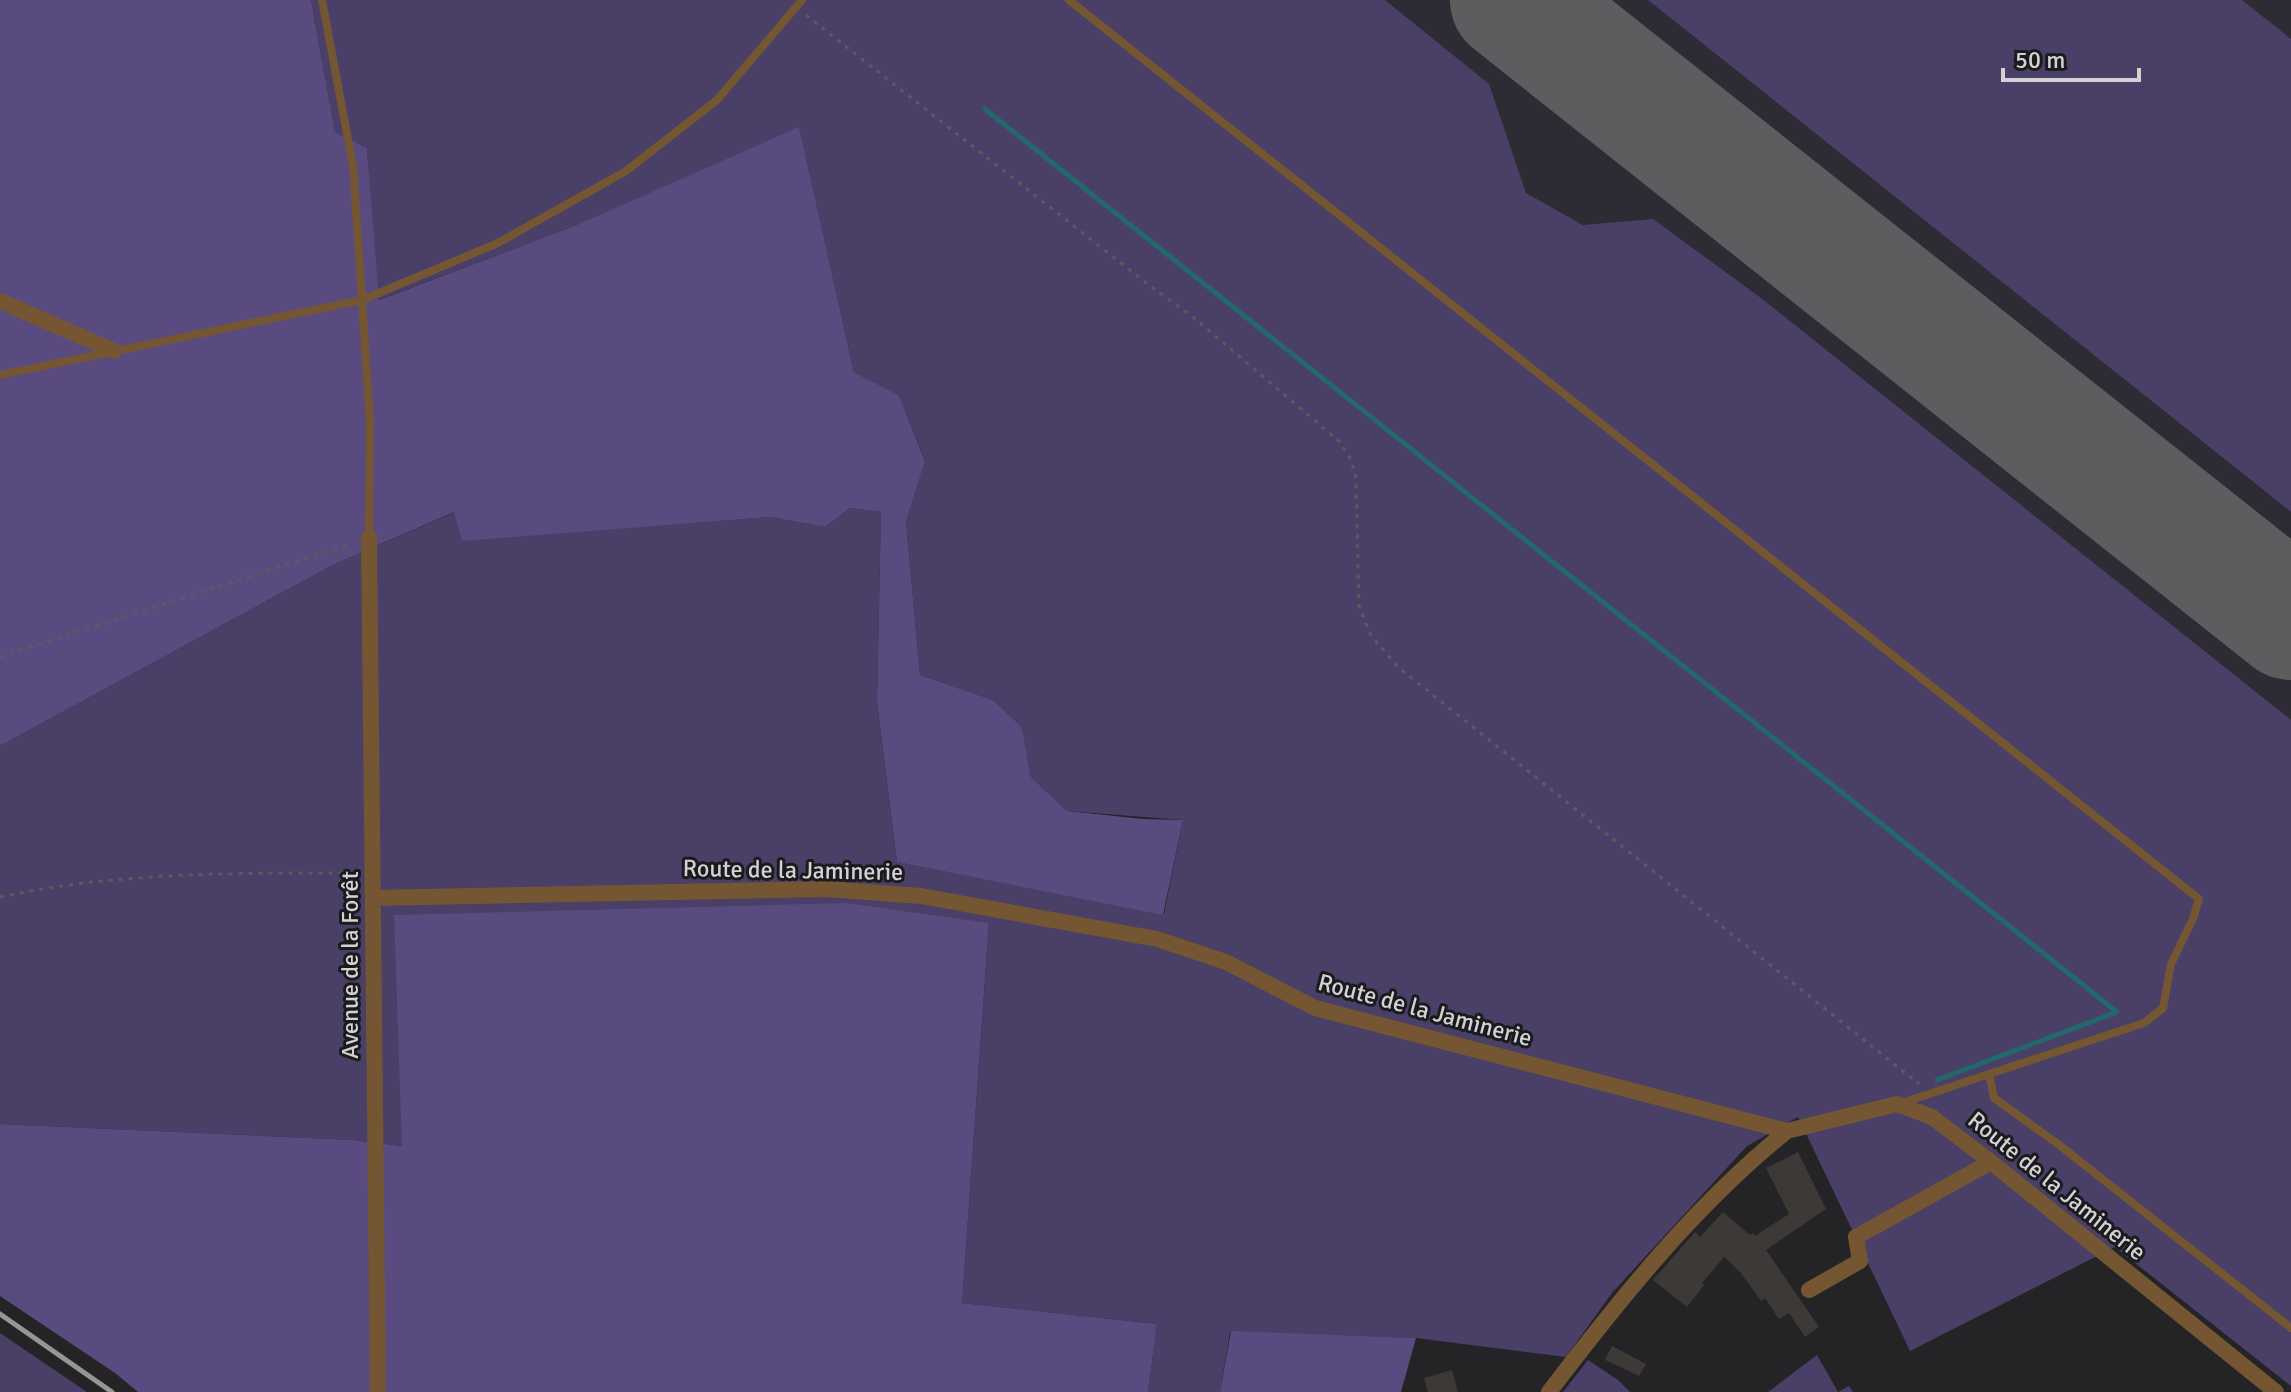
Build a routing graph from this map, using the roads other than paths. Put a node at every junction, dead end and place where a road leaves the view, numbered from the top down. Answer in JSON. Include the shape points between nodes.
{"nodes":[{"id":1,"x":322,"y":0,"type":"edge"},
{"id":2,"x":1069,"y":0,"type":"edge"},
{"id":3,"x":799,"y":3,"type":"edge"},
{"id":4,"x":362,"y":300,"type":"junction"},
{"id":5,"x":0,"y":301,"type":"edge"},
{"id":6,"x":114,"y":351,"type":"junction"},
{"id":7,"x":0,"y":375,"type":"edge"},
{"id":8,"x":369,"y":537,"type":"joint"},
{"id":9,"x":373,"y":898,"type":"junction"},
{"id":10,"x":1989,"y":1074,"type":"junction"},
{"id":11,"x":1897,"y":1104,"type":"junction"},
{"id":12,"x":1787,"y":1131,"type":"junction"},
{"id":13,"x":1991,"y":1162,"type":"junction"},
{"id":14,"x":1809,"y":1290,"type":"dead end"},
{"id":15,"x":2291,"y":1328,"type":"edge"},
{"id":16,"x":378,"y":1392,"type":"edge"},
{"id":17,"x":1549,"y":1392,"type":"edge"},
{"id":18,"x":2276,"y":1392,"type":"edge"}],
"edges":[{"from":1,"to":4,"type":"lane","via":[[353,166]]},
{"from":2,"to":10,"type":"lane","via":[[2199,899],[2171,964],[2163,1008],[2144,1023]]},
{"from":3,"to":4,"type":"lane","via":[[717,100],[626,171],[498,243]]},
{"from":4,"to":6,"type":"lane"},
{"from":4,"to":8,"type":"lane","via":[[370,420]]},
{"from":5,"to":6,"type":"street"},
{"from":6,"to":7,"type":"lane"},
{"from":8,"to":9,"type":"street","name":"Avenue de la Forêt"},
{"from":9,"to":12,"type":"street","name":"Route de la Jaminerie","via":[[826,889],[921,896],[1157,939],[1226,962],[1315,1008]]},
{"from":9,"to":16,"type":"street","name":"Avenue de la Forêt"},
{"from":10,"to":11,"type":"lane"},
{"from":10,"to":15,"type":"lane","via":[[1994,1098]]},
{"from":11,"to":12,"type":"street","name":"Route de la Jaminerie"},
{"from":11,"to":13,"type":"street","name":"Route de la Jaminerie","via":[[1932,1117]]},
{"from":12,"to":17,"type":"street","via":[[1683,1226]]},
{"from":13,"to":14,"type":"street","via":[[1856,1237],[1860,1261]]},
{"from":13,"to":18,"type":"street","name":"Route de la Jaminerie"}]}
